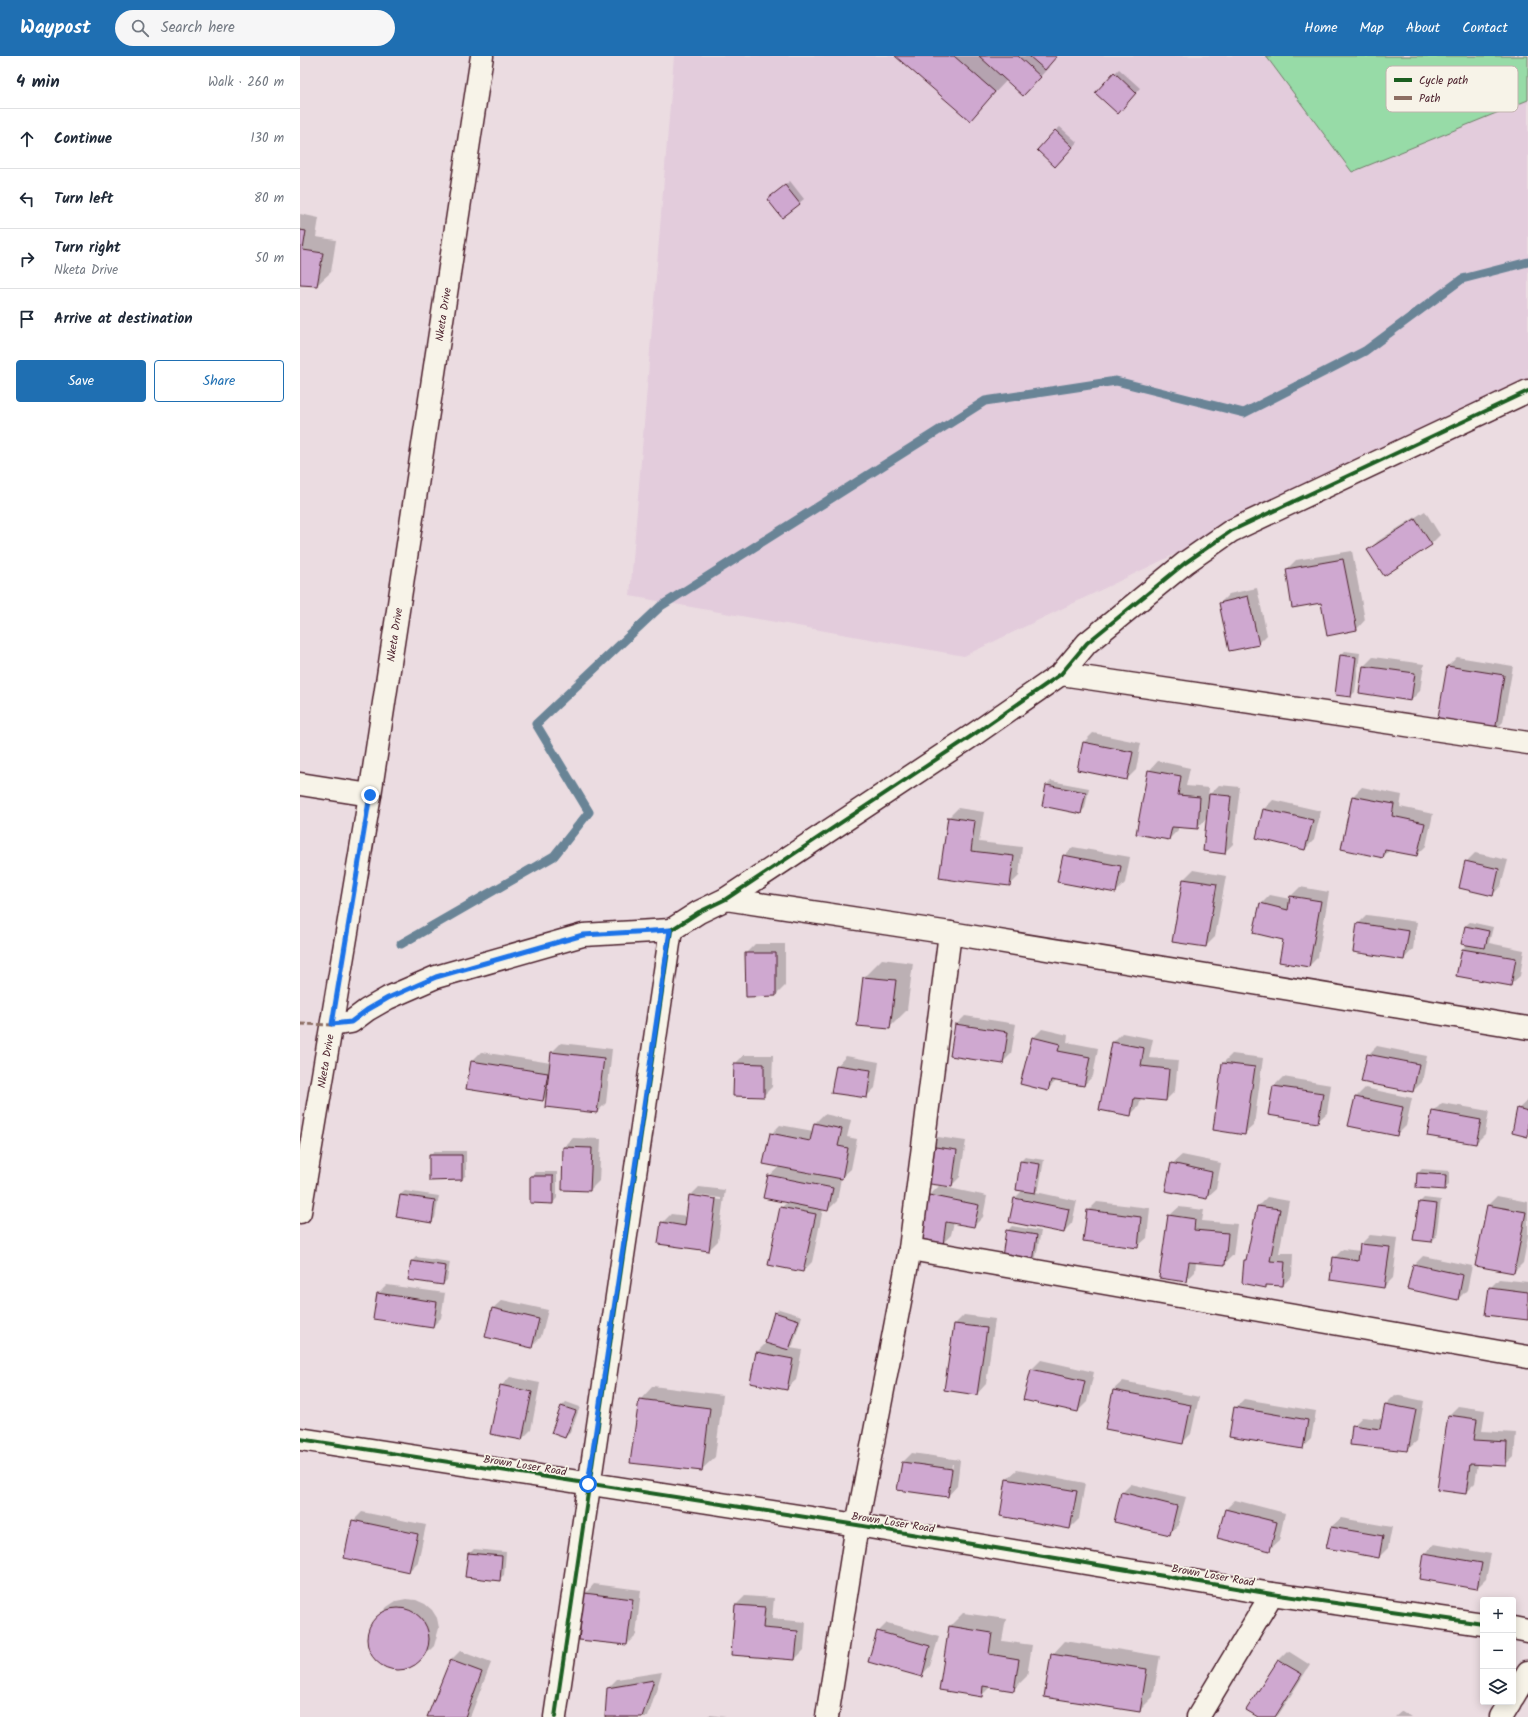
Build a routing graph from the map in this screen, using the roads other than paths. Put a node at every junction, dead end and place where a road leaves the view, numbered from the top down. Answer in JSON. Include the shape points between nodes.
{"nodes":[{"id":1,"x":482,"y":56,"type":"edge"},
{"id":2,"x":1528,"y":390,"type":"edge"},
{"id":3,"x":1061,"y":674,"type":"junction"},
{"id":4,"x":1528,"y":743,"type":"edge"},
{"id":5,"x":300,"y":784,"type":"edge"},
{"id":6,"x":370,"y":795,"type":"junction"},
{"id":7,"x":726,"y":899,"type":"junction"},
{"id":8,"x":670,"y":930,"type":"junction"},
{"id":9,"x":950,"y":933,"type":"junction"},
{"id":10,"x":332,"y":1024,"type":"junction"},
{"id":11,"x":1528,"y":1028,"type":"edge"},
{"id":12,"x":300,"y":1212,"type":"edge"},
{"id":13,"x":910,"y":1249,"type":"junction"},
{"id":14,"x":1528,"y":1357,"type":"edge"},
{"id":15,"x":300,"y":1439,"type":"edge"},
{"id":16,"x":588,"y":1484,"type":"junction"},
{"id":17,"x":858,"y":1525,"type":"junction"},
{"id":18,"x":1272,"y":1594,"type":"junction"},
{"id":19,"x":1480,"y":1624,"type":"edge"},
{"id":20,"x":1516,"y":1629,"type":"edge"},
{"id":21,"x":1528,"y":1631,"type":"edge"},
{"id":22,"x":1528,"y":1672,"type":"edge"},
{"id":23,"x":1516,"y":1692,"type":"edge"},
{"id":24,"x":1508,"y":1705,"type":"edge"},
{"id":25,"x":555,"y":1717,"type":"edge"},
{"id":26,"x":827,"y":1717,"type":"edge"},
{"id":27,"x":1198,"y":1717,"type":"edge"},
{"id":28,"x":1501,"y":1717,"type":"edge"}],
"edges":[{"from":1,"to":6,"type":"street","name":"Nketa Drive"},
{"from":2,"to":3,"type":"street","via":[[1231,530],[1184,563],[1087,643]]},
{"from":3,"to":4,"type":"street"},
{"from":3,"to":7,"type":"street"},
{"from":5,"to":6,"type":"street"},
{"from":6,"to":10,"type":"street","name":"Nketa Drive"},
{"from":7,"to":8,"type":"street"},
{"from":7,"to":9,"type":"street"},
{"from":8,"to":10,"type":"street","via":[[583,935],[436,977],[388,998],[351,1022]]},
{"from":8,"to":16,"type":"street"},
{"from":9,"to":11,"type":"street"},
{"from":9,"to":13,"type":"street"},
{"from":10,"to":12,"type":"street","name":"Nketa Drive"},
{"from":13,"to":14,"type":"street"},
{"from":13,"to":17,"type":"street"},
{"from":15,"to":16,"type":"street","name":"Brown Loser Road"},
{"from":16,"to":17,"type":"street","name":"Brown Loser Road"},
{"from":16,"to":25,"type":"street"},
{"from":17,"to":18,"type":"street","name":"Brown Loser Road"},
{"from":17,"to":26,"type":"street"},
{"from":18,"to":19,"type":"street","name":"Brown Loser Road"},
{"from":18,"to":27,"type":"street"},
{"from":20,"to":21,"type":"street"},
{"from":22,"to":23,"type":"street"},
{"from":24,"to":28,"type":"street"}]}
